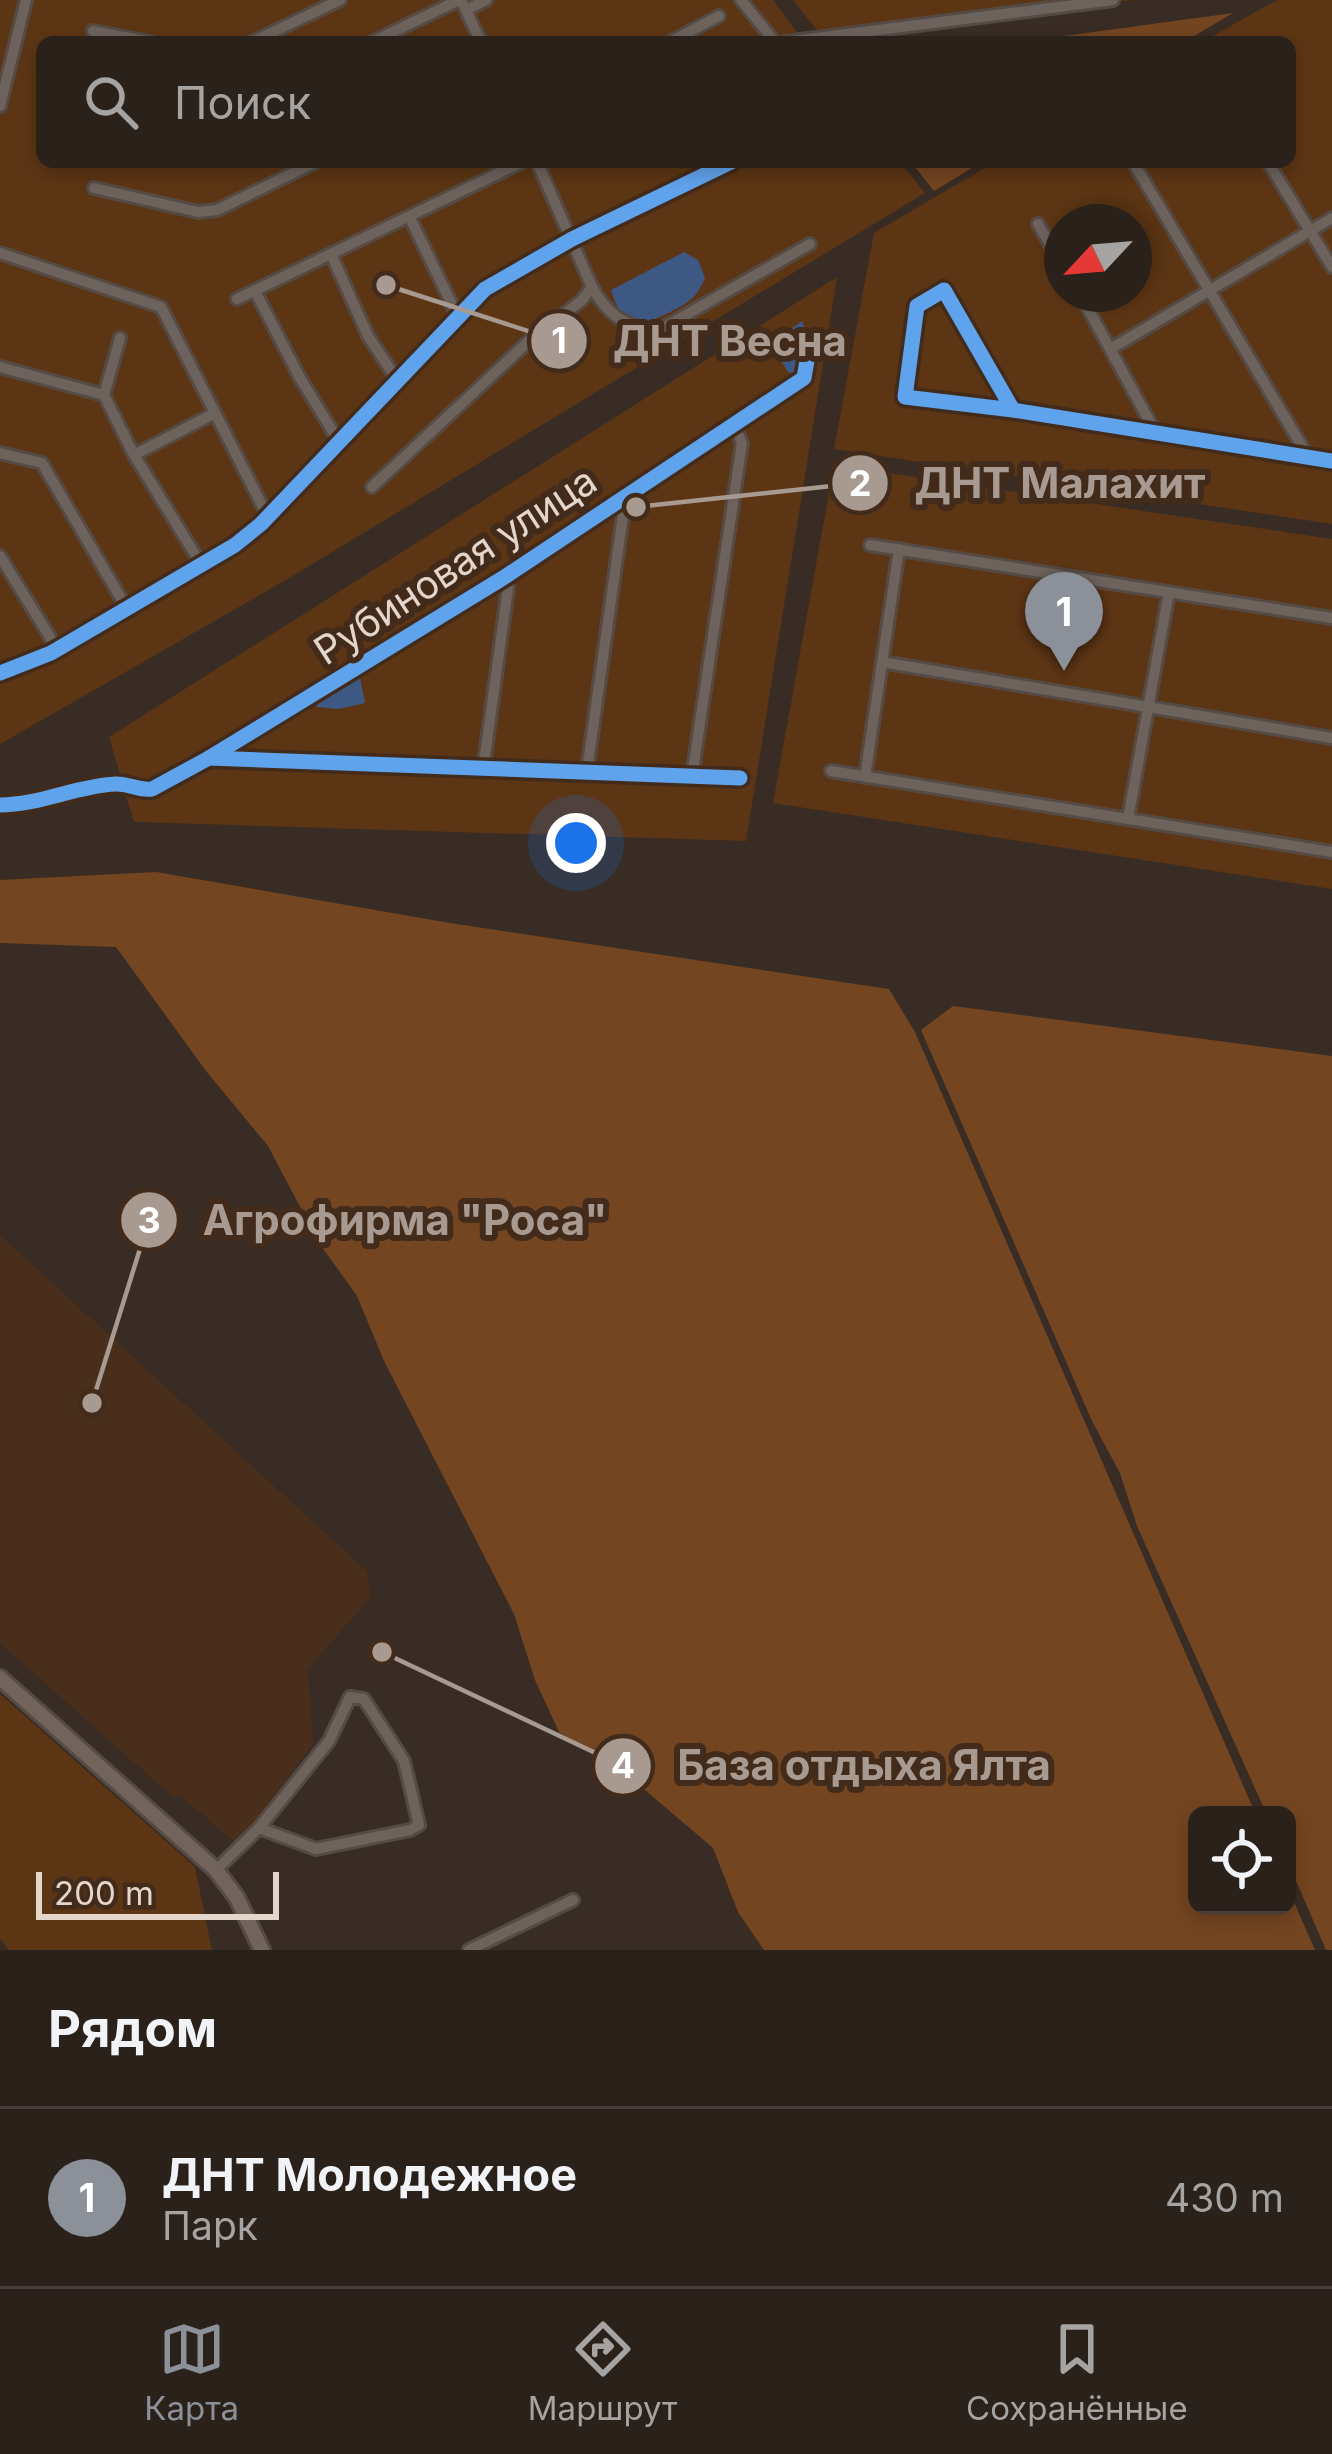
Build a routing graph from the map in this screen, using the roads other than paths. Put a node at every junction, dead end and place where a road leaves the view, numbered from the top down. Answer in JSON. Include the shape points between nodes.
{"nodes":[{"id":1,"x":26,"y":0,"type":"edge"},
{"id":2,"x":340,"y":0,"type":"edge"},
{"id":3,"x":487,"y":0,"type":"edge"},
{"id":4,"x":741,"y":0,"type":"edge"},
{"id":5,"x":1113,"y":0,"type":"edge"},
{"id":6,"x":462,"y":4,"type":"edge"},
{"id":7,"x":719,"y":16,"type":"dead end"},
{"id":8,"x":93,"y":31,"type":"dead end"},
{"id":9,"x":119,"y":36,"type":"edge"},
{"id":10,"x":265,"y":36,"type":"edge"},
{"id":11,"x":386,"y":36,"type":"edge"},
{"id":12,"x":478,"y":36,"type":"edge"},
{"id":13,"x":681,"y":36,"type":"edge"},
{"id":14,"x":770,"y":36,"type":"edge"},
{"id":15,"x":832,"y":36,"type":"edge"},
{"id":16,"x":0,"y":106,"type":"edge"},
{"id":17,"x":304,"y":168,"type":"edge"},
{"id":18,"x":510,"y":168,"type":"edge"},
{"id":19,"x":540,"y":168,"type":"edge"},
{"id":20,"x":718,"y":168,"type":"edge"},
{"id":21,"x":1137,"y":168,"type":"edge"},
{"id":22,"x":1272,"y":168,"type":"edge"},
{"id":23,"x":94,"y":188,"type":"dead end"},
{"id":24,"x":410,"y":218,"type":"junction"},
{"id":25,"x":1332,"y":218,"type":"edge"},
{"id":26,"x":1037,"y":224,"type":"dead end"},
{"id":27,"x":1311,"y":230,"type":"junction"},
{"id":28,"x":1044,"y":235,"type":"edge"},
{"id":29,"x":572,"y":239,"type":"junction"},
{"id":30,"x":810,"y":244,"type":"dead end"},
{"id":31,"x":0,"y":253,"type":"edge"},
{"id":32,"x":331,"y":254,"type":"junction"},
{"id":33,"x":1332,"y":267,"type":"edge"},
{"id":34,"x":592,"y":287,"type":"junction"},
{"id":35,"x":1211,"y":289,"type":"junction"},
{"id":36,"x":256,"y":291,"type":"junction"},
{"id":37,"x":237,"y":299,"type":"dead end"},
{"id":38,"x":1091,"y":312,"type":"edge"},
{"id":39,"x":457,"y":315,"type":"junction"},
{"id":40,"x":120,"y":338,"type":"dead end"},
{"id":41,"x":810,"y":343,"type":"dead end"},
{"id":42,"x":1112,"y":348,"type":"junction"},
{"id":43,"x":0,"y":367,"type":"edge"},
{"id":44,"x":396,"y":378,"type":"junction"},
{"id":45,"x":104,"y":395,"type":"junction"},
{"id":46,"x":1012,"y":410,"type":"junction"},
{"id":47,"x":215,"y":413,"type":"junction"},
{"id":48,"x":733,"y":423,"type":"junction"},
{"id":49,"x":1157,"y":435,"type":"junction"},
{"id":50,"x":338,"y":440,"type":"junction"},
{"id":51,"x":0,"y":453,"type":"edge"},
{"id":52,"x":134,"y":455,"type":"junction"},
{"id":53,"x":1310,"y":459,"type":"junction"},
{"id":54,"x":1332,"y":461,"type":"edge"},
{"id":55,"x":372,"y":487,"type":"dead end"},
{"id":56,"x":616,"y":501,"type":"junction"},
{"id":57,"x":267,"y":515,"type":"junction"},
{"id":58,"x":871,"y":544,"type":"dead end"},
{"id":59,"x":899,"y":549,"type":"junction"},
{"id":60,"x":0,"y":556,"type":"edge"},
{"id":61,"x":201,"y":564,"type":"junction"},
{"id":62,"x":503,"y":578,"type":"junction"},
{"id":63,"x":1169,"y":592,"type":"junction"},
{"id":64,"x":127,"y":607,"type":"junction"},
{"id":65,"x":1332,"y":618,"type":"edge"},
{"id":66,"x":56,"y":647,"type":"junction"},
{"id":67,"x":882,"y":662,"type":"junction"},
{"id":68,"x":0,"y":673,"type":"edge"},
{"id":69,"x":1148,"y":709,"type":"junction"},
{"id":70,"x":1332,"y":738,"type":"edge"},
{"id":71,"x":209,"y":758,"type":"junction"},
{"id":72,"x":484,"y":770,"type":"junction"},
{"id":73,"x":586,"y":771,"type":"junction"},
{"id":74,"x":830,"y":772,"type":"dead end"},
{"id":75,"x":692,"y":776,"type":"junction"},
{"id":76,"x":865,"y":777,"type":"junction"},
{"id":77,"x":740,"y":778,"type":"dead end"},
{"id":78,"x":0,"y":806,"type":"edge"},
{"id":79,"x":1128,"y":819,"type":"junction"},
{"id":80,"x":1332,"y":852,"type":"edge"},
{"id":81,"x":0,"y":1678,"type":"edge"},
{"id":82,"x":259,"y":1828,"type":"junction"},
{"id":83,"x":216,"y":1870,"type":"junction"},
{"id":84,"x":573,"y":1900,"type":"dead end"},
{"id":85,"x":262,"y":1950,"type":"edge"},
{"id":86,"x":469,"y":1950,"type":"edge"}],
"edges":[{"from":1,"to":16,"type":"street"},
{"from":2,"to":10,"type":"street"},
{"from":3,"to":6,"type":"street"},
{"from":4,"to":14,"type":"street"},
{"from":5,"to":15,"type":"street"},
{"from":6,"to":11,"type":"street"},
{"from":6,"to":12,"type":"street"},
{"from":7,"to":13,"type":"street"},
{"from":8,"to":9,"type":"street"},
{"from":17,"to":23,"type":"street","via":[[198,212]]},
{"from":18,"to":24,"type":"street"},
{"from":19,"to":29,"type":"street"},
{"from":20,"to":29,"type":"street"},
{"from":21,"to":35,"type":"street"},
{"from":22,"to":27,"type":"street"},
{"from":24,"to":32,"type":"street"},
{"from":24,"to":39,"type":"street"},
{"from":25,"to":27,"type":"street"},
{"from":26,"to":28,"type":"street"},
{"from":27,"to":33,"type":"street"},
{"from":27,"to":35,"type":"street"},
{"from":29,"to":34,"type":"street"},
{"from":29,"to":39,"type":"street","via":[[485,289]]},
{"from":30,"to":34,"type":"street","via":[[656,332],[623,324]]},
{"from":31,"to":47,"type":"street","via":[[161,307]]},
{"from":32,"to":36,"type":"street"},
{"from":32,"to":44,"type":"street"},
{"from":34,"to":55,"type":"street"},
{"from":35,"to":42,"type":"street"},
{"from":35,"to":53,"type":"street"},
{"from":36,"to":37,"type":"street"},
{"from":36,"to":50,"type":"street"},
{"from":38,"to":42,"type":"street"},
{"from":39,"to":44,"type":"street"},
{"from":40,"to":45,"type":"street"},
{"from":41,"to":48,"type":"street","name":"Рубиновая улица","via":[[804,378]]},
{"from":42,"to":49,"type":"street"},
{"from":43,"to":45,"type":"street"},
{"from":44,"to":50,"type":"street"},
{"from":45,"to":52,"type":"street"},
{"from":46,"to":46,"type":"street","via":[[905,397],[916,306],[944,290]]},
{"from":46,"to":49,"type":"street"},
{"from":47,"to":52,"type":"street"},
{"from":47,"to":57,"type":"street"},
{"from":48,"to":56,"type":"street","name":"Рубиновая улица"},
{"from":48,"to":75,"type":"street","via":[[742,443]]},
{"from":49,"to":53,"type":"street"},
{"from":50,"to":57,"type":"street"},
{"from":51,"to":64,"type":"street","via":[[42,463]]},
{"from":52,"to":61,"type":"street"},
{"from":53,"to":54,"type":"street"},
{"from":56,"to":62,"type":"street","name":"Рубиновая улица"},
{"from":56,"to":73,"type":"street","via":[[623,514]]},
{"from":57,"to":61,"type":"street"},
{"from":58,"to":59,"type":"street"},
{"from":59,"to":63,"type":"street"},
{"from":59,"to":67,"type":"street"},
{"from":60,"to":66,"type":"street"},
{"from":61,"to":64,"type":"street"},
{"from":62,"to":71,"type":"street","name":"Рубиновая улица"},
{"from":62,"to":72,"type":"street"},
{"from":63,"to":65,"type":"street"},
{"from":63,"to":69,"type":"street"},
{"from":64,"to":66,"type":"street"},
{"from":66,"to":68,"type":"street"},
{"from":67,"to":69,"type":"street"},
{"from":67,"to":76,"type":"street"},
{"from":69,"to":70,"type":"street"},
{"from":69,"to":79,"type":"street"},
{"from":71,"to":72,"type":"street"},
{"from":71,"to":78,"type":"street","name":"Рубиновая улица","via":[[152,789],[119,783]]},
{"from":72,"to":73,"type":"street"},
{"from":73,"to":75,"type":"street"},
{"from":74,"to":76,"type":"street"},
{"from":75,"to":77,"type":"street"},
{"from":76,"to":79,"type":"street"},
{"from":79,"to":80,"type":"street"},
{"from":81,"to":83,"type":"main road"},
{"from":82,"to":82,"type":"street","via":[[328,1742],[345,1703],[364,1699],[404,1761],[419,1825],[316,1849]]},
{"from":82,"to":83,"type":"street"},
{"from":83,"to":85,"type":"main road"},
{"from":84,"to":86,"type":"street"}]}
